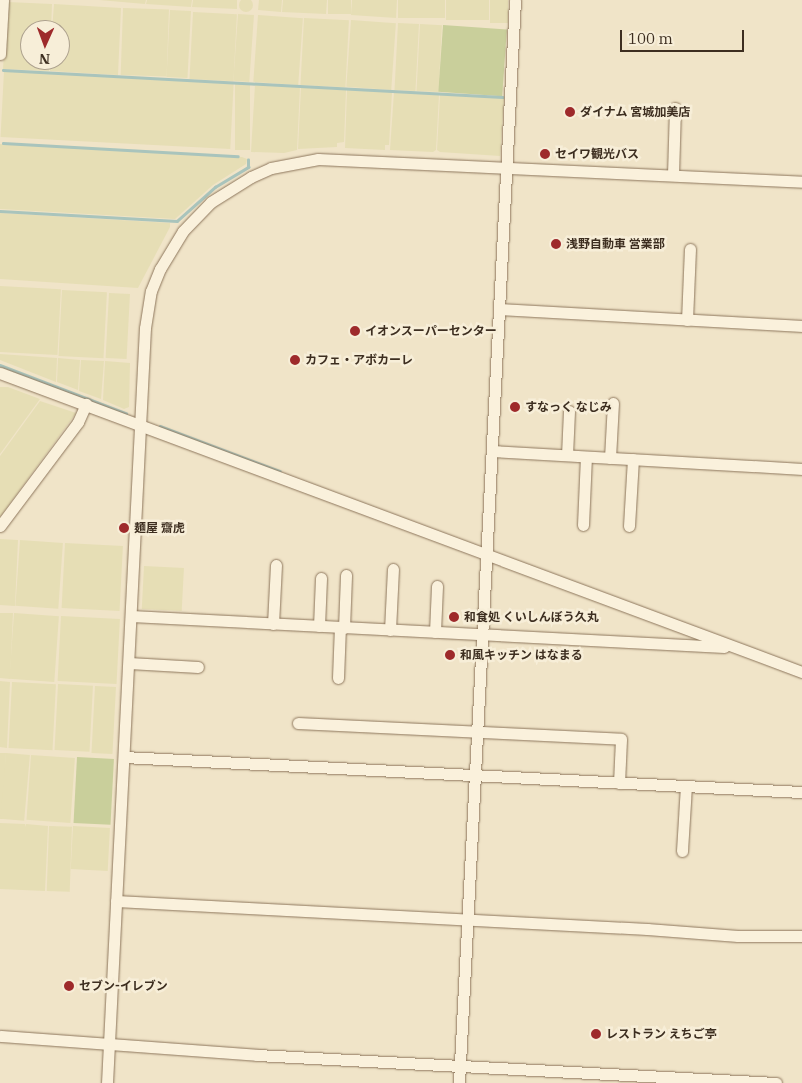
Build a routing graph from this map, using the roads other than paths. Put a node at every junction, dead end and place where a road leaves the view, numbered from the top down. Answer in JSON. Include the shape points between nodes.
{"nodes":[{"id":1,"x":3,"y":0,"type":"edge"},
{"id":2,"x":515,"y":0,"type":"edge"},
{"id":3,"x":0,"y":54,"type":"edge"},
{"id":4,"x":675,"y":108,"type":"dead end"},
{"id":5,"x":506,"y":168,"type":"junction"},
{"id":6,"x":673,"y":175,"type":"junction"},
{"id":7,"x":802,"y":182,"type":"edge"},
{"id":8,"x":690,"y":249,"type":"dead end"},
{"id":9,"x":500,"y":309,"type":"junction"},
{"id":10,"x":687,"y":320,"type":"junction"},
{"id":11,"x":802,"y":326,"type":"edge"},
{"id":12,"x":0,"y":372,"type":"edge"},
{"id":13,"x":613,"y":403,"type":"dead end"},
{"id":14,"x":86,"y":404,"type":"junction"},
{"id":15,"x":570,"y":411,"type":"dead end"},
{"id":16,"x":141,"y":426,"type":"junction"},
{"id":17,"x":492,"y":451,"type":"junction"},
{"id":18,"x":567,"y":455,"type":"junction"},
{"id":19,"x":586,"y":456,"type":"junction"},
{"id":20,"x":610,"y":458,"type":"junction"},
{"id":21,"x":633,"y":459,"type":"junction"},
{"id":22,"x":802,"y":469,"type":"edge"},
{"id":23,"x":583,"y":525,"type":"dead end"},
{"id":24,"x":0,"y":526,"type":"edge"},
{"id":25,"x":629,"y":526,"type":"dead end"},
{"id":26,"x":487,"y":557,"type":"junction"},
{"id":27,"x":276,"y":565,"type":"dead end"},
{"id":28,"x":393,"y":568,"type":"dead end"},
{"id":29,"x":346,"y":575,"type":"dead end"},
{"id":30,"x":321,"y":578,"type":"dead end"},
{"id":31,"x":437,"y":586,"type":"dead end"},
{"id":32,"x":131,"y":616,"type":"junction"},
{"id":33,"x":273,"y":624,"type":"junction"},
{"id":34,"x":318,"y":626,"type":"junction"},
{"id":35,"x":342,"y":627,"type":"junction"},
{"id":36,"x":390,"y":630,"type":"junction"},
{"id":37,"x":435,"y":632,"type":"junction"},
{"id":38,"x":482,"y":635,"type":"junction"},
{"id":39,"x":729,"y":646,"type":"junction"},
{"id":40,"x":129,"y":663,"type":"junction"},
{"id":41,"x":198,"y":667,"type":"dead end"},
{"id":42,"x":802,"y":672,"type":"edge"},
{"id":43,"x":338,"y":678,"type":"dead end"},
{"id":44,"x":298,"y":723,"type":"dead end"},
{"id":45,"x":477,"y":732,"type":"junction"},
{"id":46,"x":124,"y":757,"type":"junction"},
{"id":47,"x":475,"y":776,"type":"junction"},
{"id":48,"x":619,"y":783,"type":"junction"},
{"id":49,"x":686,"y":786,"type":"junction"},
{"id":50,"x":802,"y":792,"type":"edge"},
{"id":51,"x":682,"y":852,"type":"dead end"},
{"id":52,"x":116,"y":901,"type":"junction"},
{"id":53,"x":467,"y":920,"type":"junction"},
{"id":54,"x":802,"y":936,"type":"edge"},
{"id":55,"x":0,"y":1036,"type":"edge"},
{"id":56,"x":109,"y":1042,"type":"junction"},
{"id":57,"x":460,"y":1066,"type":"junction"},
{"id":58,"x":107,"y":1083,"type":"edge"},
{"id":59,"x":459,"y":1083,"type":"edge"},
{"id":60,"x":776,"y":1083,"type":"edge"}],
"edges":[{"from":1,"to":3,"type":"street"},
{"from":2,"to":5,"type":"street"},
{"from":4,"to":6,"type":"street"},
{"from":5,"to":6,"type":"street"},
{"from":5,"to":9,"type":"street"},
{"from":5,"to":16,"type":"street","via":[[318,159],[271,168],[224,193],[197,216],[171,248],[151,291],[145,328]]},
{"from":6,"to":7,"type":"street"},
{"from":8,"to":10,"type":"street"},
{"from":9,"to":10,"type":"street"},
{"from":9,"to":17,"type":"street"},
{"from":10,"to":11,"type":"street"},
{"from":12,"to":14,"type":"street"},
{"from":13,"to":20,"type":"street"},
{"from":14,"to":16,"type":"street"},
{"from":14,"to":24,"type":"street","via":[[78,422]]},
{"from":15,"to":18,"type":"street"},
{"from":16,"to":26,"type":"street"},
{"from":16,"to":32,"type":"street"},
{"from":17,"to":18,"type":"street"},
{"from":17,"to":26,"type":"street"},
{"from":18,"to":19,"type":"street"},
{"from":19,"to":20,"type":"street"},
{"from":19,"to":23,"type":"street"},
{"from":20,"to":21,"type":"street"},
{"from":21,"to":22,"type":"street"},
{"from":21,"to":25,"type":"street"},
{"from":26,"to":38,"type":"street"},
{"from":26,"to":39,"type":"street"},
{"from":27,"to":33,"type":"street"},
{"from":28,"to":36,"type":"street"},
{"from":29,"to":35,"type":"street"},
{"from":30,"to":34,"type":"street"},
{"from":31,"to":37,"type":"street"},
{"from":32,"to":33,"type":"street"},
{"from":32,"to":40,"type":"street"},
{"from":33,"to":34,"type":"street"},
{"from":34,"to":35,"type":"street"},
{"from":35,"to":36,"type":"street"},
{"from":35,"to":43,"type":"street"},
{"from":36,"to":37,"type":"street"},
{"from":37,"to":38,"type":"street"},
{"from":38,"to":39,"type":"street"},
{"from":38,"to":45,"type":"street"},
{"from":39,"to":42,"type":"street"},
{"from":40,"to":41,"type":"street"},
{"from":40,"to":46,"type":"street"},
{"from":44,"to":45,"type":"street"},
{"from":45,"to":47,"type":"street"},
{"from":45,"to":48,"type":"street","via":[[621,739]]},
{"from":46,"to":47,"type":"street"},
{"from":46,"to":52,"type":"street"},
{"from":47,"to":48,"type":"street"},
{"from":47,"to":53,"type":"street"},
{"from":48,"to":49,"type":"street"},
{"from":49,"to":50,"type":"street"},
{"from":49,"to":51,"type":"street"},
{"from":52,"to":53,"type":"street"},
{"from":52,"to":56,"type":"street"},
{"from":53,"to":54,"type":"street","via":[[738,936]]},
{"from":53,"to":57,"type":"street"},
{"from":55,"to":56,"type":"street"},
{"from":56,"to":57,"type":"street","via":[[257,1055]]},
{"from":56,"to":58,"type":"street"},
{"from":57,"to":59,"type":"street"},
{"from":57,"to":60,"type":"street"}]}
